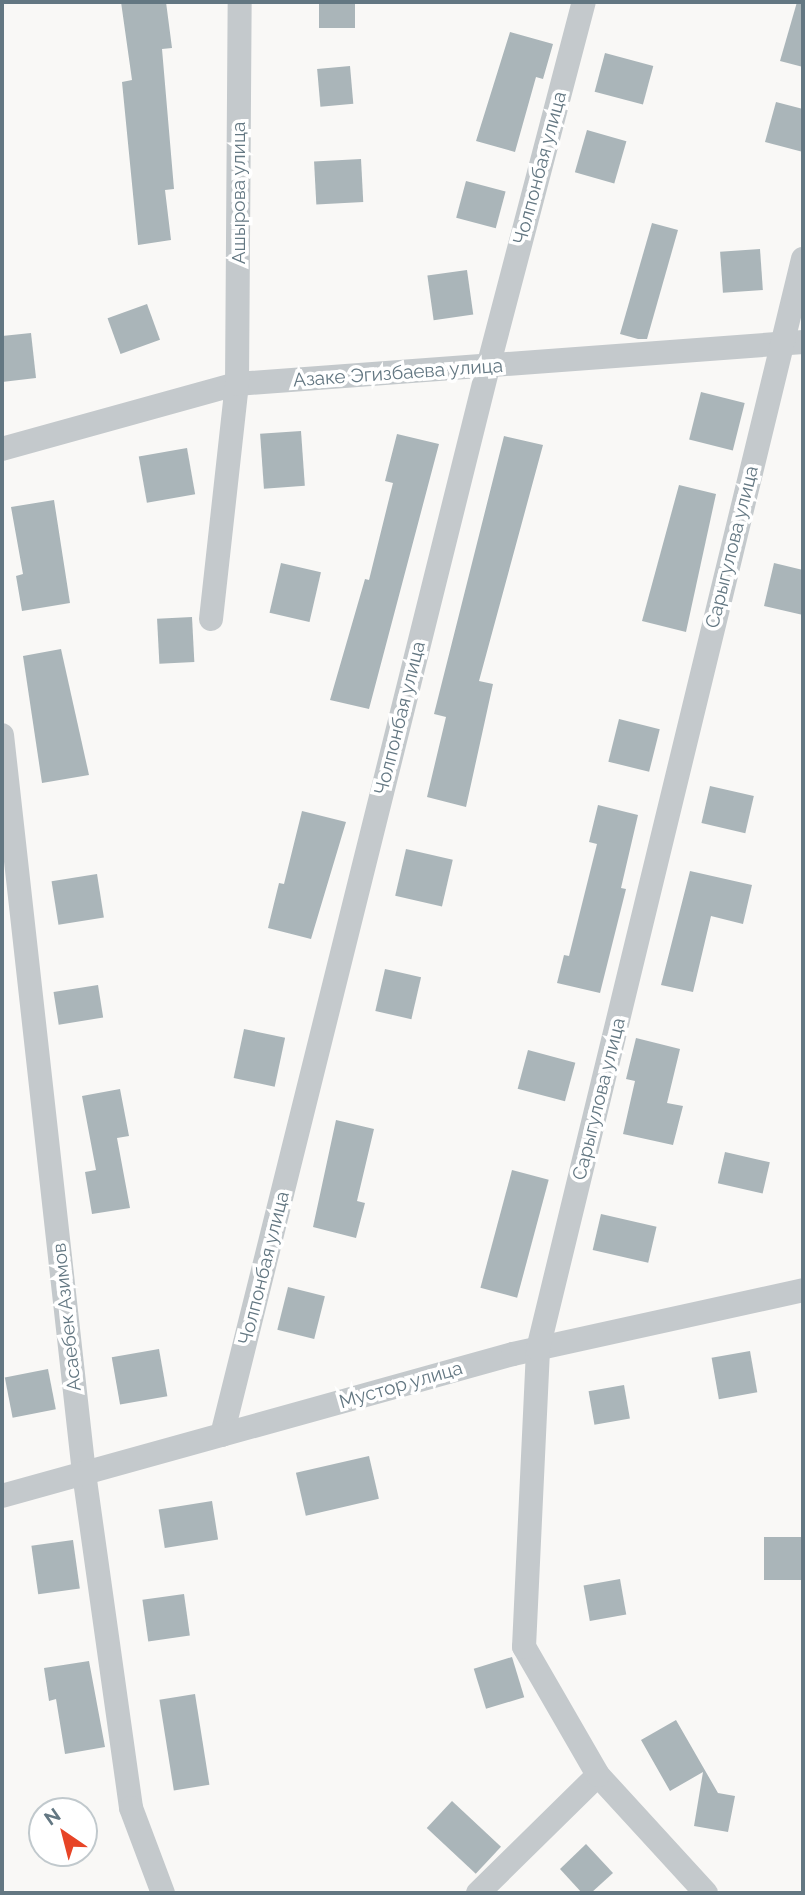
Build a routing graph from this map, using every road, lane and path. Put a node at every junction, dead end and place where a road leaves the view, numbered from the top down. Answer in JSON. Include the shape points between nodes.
{"nodes":[{"id":1,"x":240,"y":2,"type":"edge"},
{"id":2,"x":584,"y":2,"type":"edge"},
{"id":3,"x":803,"y":259,"type":"edge"},
{"id":4,"x":792,"y":343,"type":"edge"},
{"id":5,"x":488,"y":367,"type":"junction"},
{"id":6,"x":237,"y":384,"type":"junction"},
{"id":7,"x":2,"y":449,"type":"edge"},
{"id":8,"x":211,"y":619,"type":"dead end"},
{"id":9,"x":2,"y":734,"type":"edge"},
{"id":10,"x":803,"y":1290,"type":"edge"},
{"id":11,"x":538,"y":1349,"type":"junction"},
{"id":12,"x":222,"y":1435,"type":"junction"},
{"id":13,"x":84,"y":1473,"type":"junction"},
{"id":14,"x":2,"y":1496,"type":"edge"},
{"id":15,"x":598,"y":1775,"type":"junction"},
{"id":16,"x":163,"y":1893,"type":"edge"},
{"id":17,"x":478,"y":1893,"type":"edge"},
{"id":18,"x":706,"y":1893,"type":"edge"}],
"edges":[{"from":1,"to":6,"type":"street","name":"Ашырова улица"},
{"from":2,"to":5,"type":"street","name":"Чолпонбая улица"},
{"from":3,"to":4,"type":"street","name":"Сарыгулова улица"},
{"from":4,"to":5,"type":"street","name":"Азаке Эгизбаева улица"},
{"from":4,"to":11,"type":"street","name":"Сарыгулова улица"},
{"from":5,"to":6,"type":"street","name":"Азаке Эгизбаева улица"},
{"from":5,"to":12,"type":"street","name":"Чолпонбая улица"},
{"from":6,"to":7,"type":"street","name":"Азаке Эгизбаева улица"},
{"from":6,"to":8,"type":"street","name":"Ашырова улица"},
{"from":9,"to":13,"type":"street","name":"Асаебек Азимов"},
{"from":10,"to":11,"type":"street","name":"Мустор улица"},
{"from":11,"to":12,"type":"street","name":"Мустор улица"},
{"from":11,"to":15,"type":"street","name":"Сарыгулова улица","via":[[524,1647]]},
{"from":12,"to":13,"type":"street","name":"Мустор улица"},
{"from":13,"to":14,"type":"street","name":"Мустор улица"},
{"from":13,"to":16,"type":"street","name":"Асаебек Азимов","via":[[131,1808]]},
{"from":15,"to":17,"type":"street"},
{"from":15,"to":18,"type":"street","name":"Сарыгулова улица"}]}
